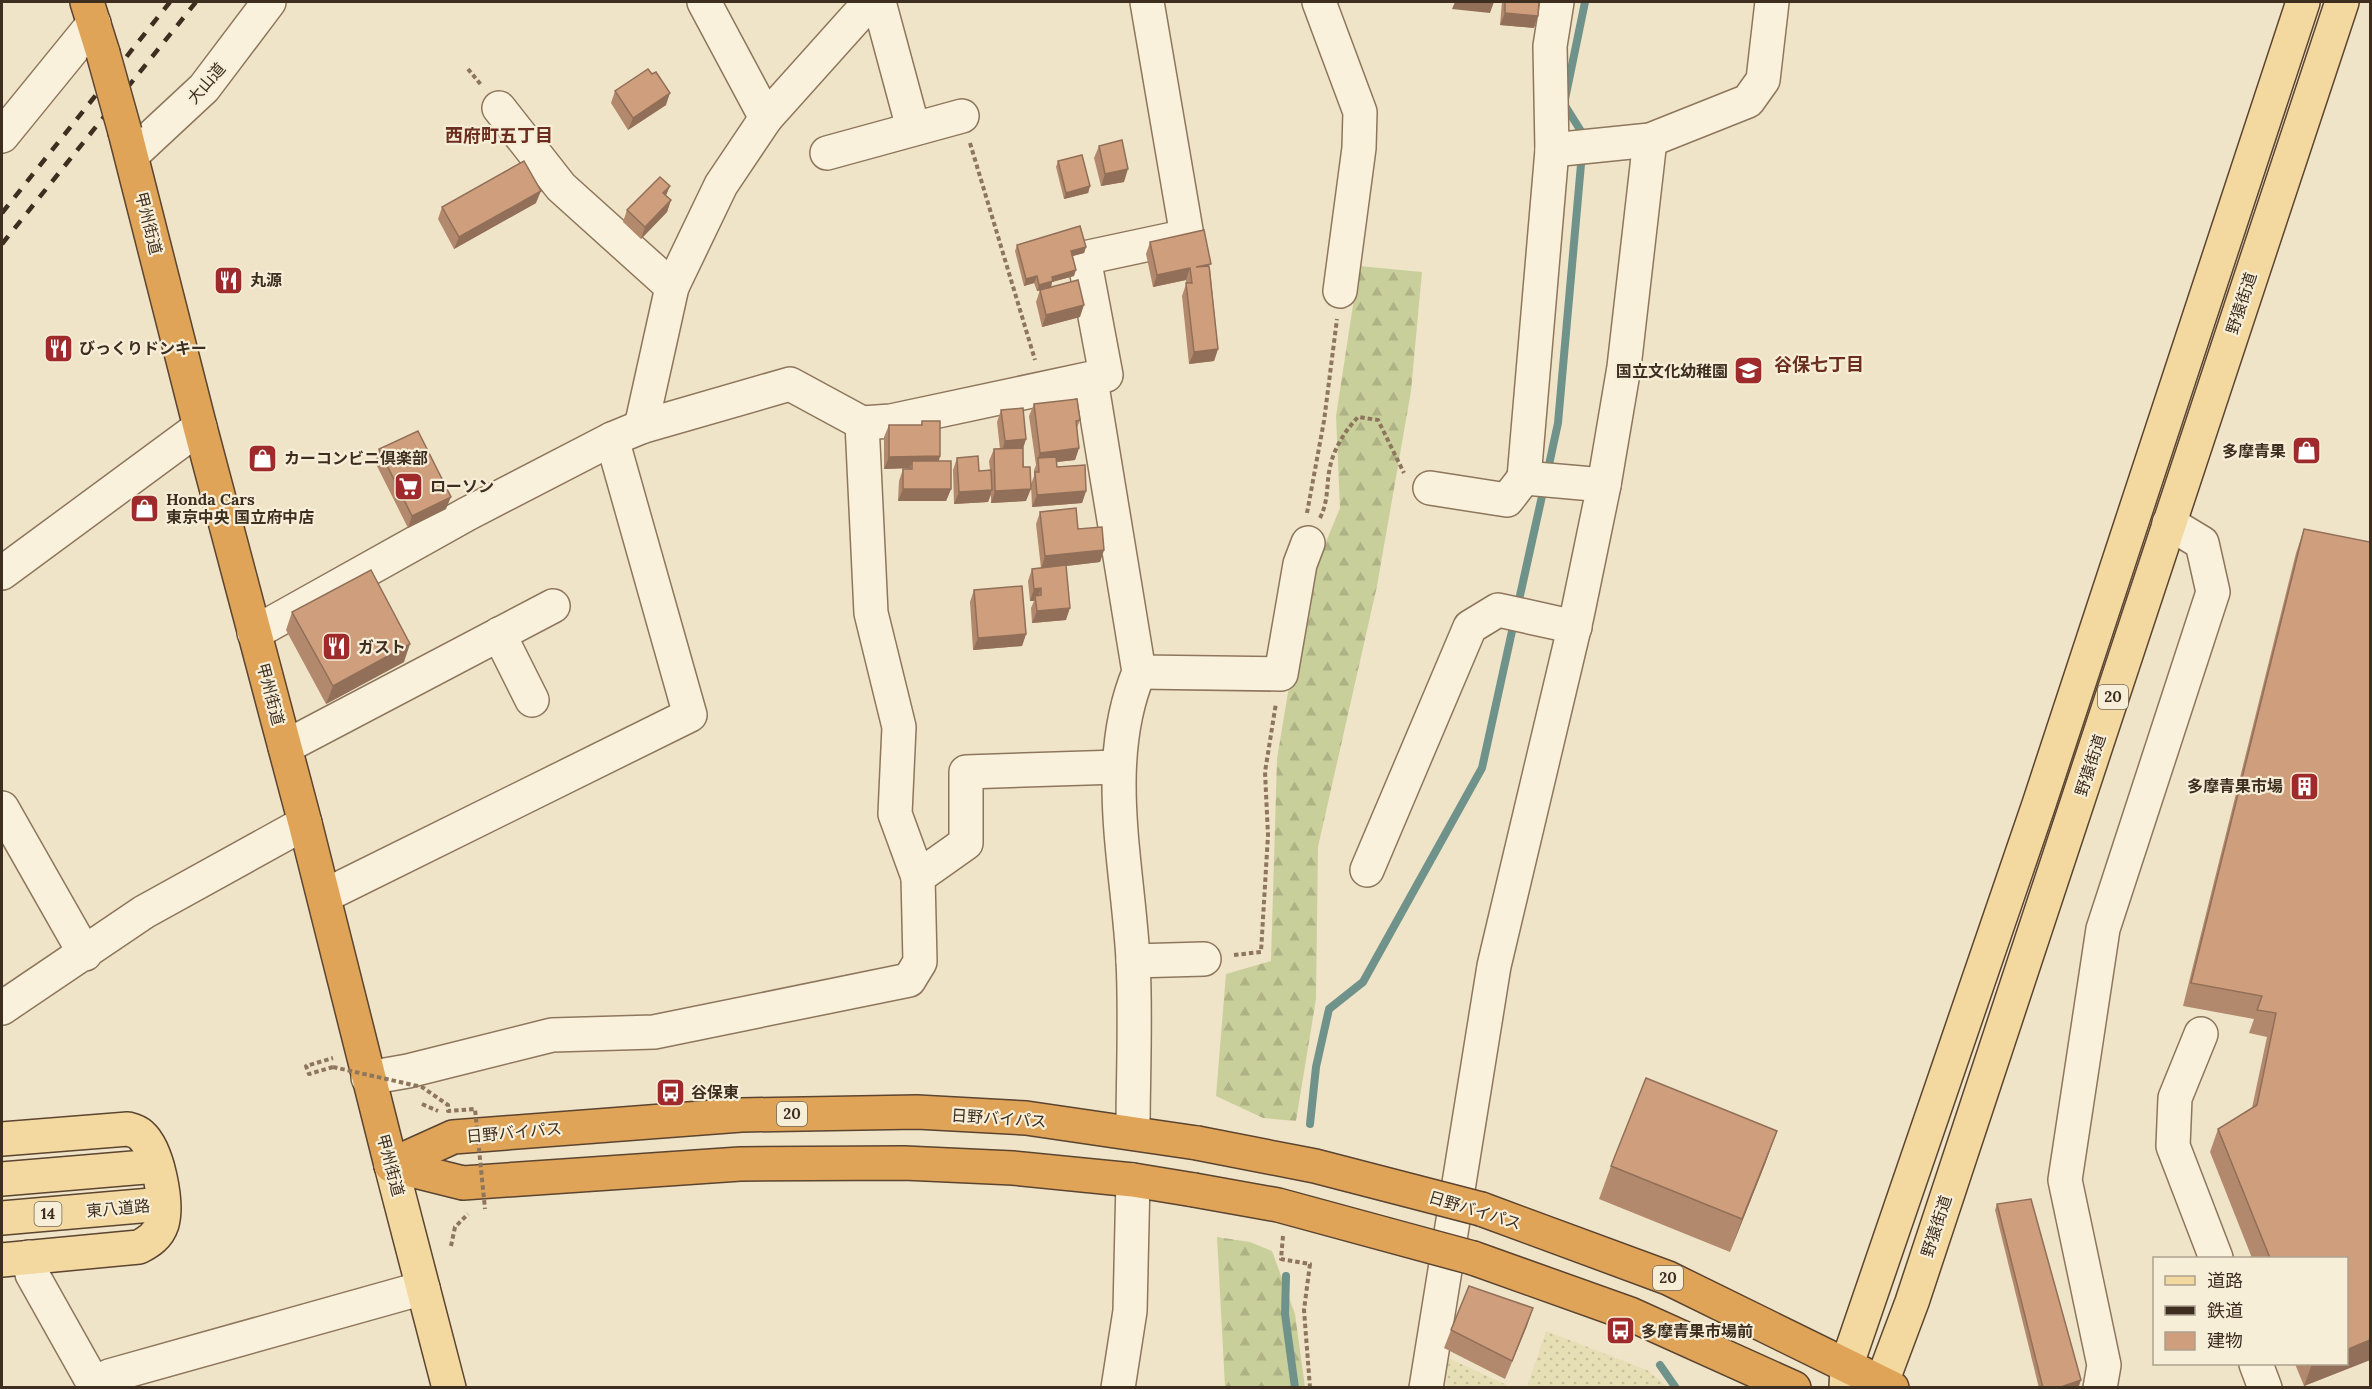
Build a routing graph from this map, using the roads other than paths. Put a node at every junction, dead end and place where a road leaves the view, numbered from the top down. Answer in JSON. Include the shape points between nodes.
{"nodes":[{"id":1,"x":269,"y":2,"type":"edge"},
{"id":2,"x":704,"y":2,"type":"edge"},
{"id":3,"x":870,"y":2,"type":"edge"},
{"id":4,"x":879,"y":2,"type":"edge"},
{"id":5,"x":1147,"y":2,"type":"edge"},
{"id":6,"x":1319,"y":2,"type":"edge"},
{"id":7,"x":1557,"y":2,"type":"edge"},
{"id":8,"x":1772,"y":2,"type":"edge"},
{"id":9,"x":2303,"y":2,"type":"edge"},
{"id":10,"x":2342,"y":2,"type":"edge"},
{"id":11,"x":95,"y":26,"type":"edge"},
{"id":12,"x":499,"y":108,"type":"dead end"},
{"id":13,"x":962,"y":116,"type":"road end"},
{"id":14,"x":766,"y":118,"type":"junction"},
{"id":15,"x":913,"y":128,"type":"junction"},
{"id":16,"x":2,"y":136,"type":"edge"},
{"id":17,"x":1650,"y":140,"type":"junction"},
{"id":18,"x":129,"y":144,"type":"junction"},
{"id":19,"x":1572,"y":148,"type":"junction"},
{"id":20,"x":827,"y":153,"type":"dead end"},
{"id":21,"x":672,"y":287,"type":"junction"},
{"id":22,"x":1340,"y":291,"type":"road end"},
{"id":23,"x":1091,"y":380,"type":"junction"},
{"id":24,"x":862,"y":423,"type":"junction"},
{"id":25,"x":200,"y":427,"type":"junction"},
{"id":26,"x":626,"y":433,"type":"junction"},
{"id":27,"x":1540,"y":480,"type":"junction"},
{"id":28,"x":1604,"y":485,"type":"junction"},
{"id":29,"x":1430,"y":488,"type":"road end"},
{"id":30,"x":2169,"y":523,"type":"junction"},
{"id":31,"x":1308,"y":543,"type":"road end"},
{"id":32,"x":2,"y":573,"type":"edge"},
{"id":33,"x":553,"y":606,"type":"dead end"},
{"id":34,"x":1575,"y":627,"type":"junction"},
{"id":35,"x":254,"y":633,"type":"junction"},
{"id":36,"x":499,"y":634,"type":"junction"},
{"id":37,"x":1140,"y":672,"type":"junction"},
{"id":38,"x":532,"y":700,"type":"dead end"},
{"id":39,"x":285,"y":747,"type":"junction"},
{"id":40,"x":1118,"y":767,"type":"junction"},
{"id":41,"x":2,"y":808,"type":"edge"},
{"id":42,"x":305,"y":823,"type":"junction"},
{"id":43,"x":1368,"y":870,"type":"dead end"},
{"id":44,"x":918,"y":877,"type":"junction"},
{"id":45,"x":324,"y":897,"type":"junction"},
{"id":46,"x":85,"y":954,"type":"junction"},
{"id":47,"x":1204,"y":959,"type":"road end"},
{"id":48,"x":1133,"y":961,"type":"junction"},
{"id":49,"x":2,"y":1008,"type":"edge"},
{"id":50,"x":2201,"y":1034,"type":"dead end"},
{"id":51,"x":368,"y":1078,"type":"junction"},
{"id":52,"x":1133,"y":1132,"type":"junction"},
{"id":53,"x":2,"y":1139,"type":"edge"},
{"id":54,"x":391,"y":1165,"type":"junction"},
{"id":55,"x":156,"y":1166,"type":"junction"},
{"id":56,"x":2,"y":1179,"type":"edge"},
{"id":57,"x":1132,"y":1180,"type":"junction"},
{"id":58,"x":163,"y":1204,"type":"junction"},
{"id":59,"x":2,"y":1218,"type":"edge"},
{"id":60,"x":2216,"y":1257,"type":"edge"},
{"id":61,"x":15,"y":1258,"type":"edge"},
{"id":62,"x":423,"y":1288,"type":"junction"},
{"id":63,"x":2256,"y":1365,"type":"edge"},
{"id":64,"x":1846,"y":1376,"type":"edge"},
{"id":65,"x":1883,"y":1386,"type":"edge"},
{"id":66,"x":96,"y":1388,"type":"edge"},
{"id":67,"x":449,"y":1388,"type":"edge"},
{"id":68,"x":1118,"y":1388,"type":"edge"},
{"id":69,"x":1426,"y":1388,"type":"edge"},
{"id":70,"x":1794,"y":1388,"type":"edge"},
{"id":71,"x":2100,"y":1388,"type":"edge"},
{"id":72,"x":2265,"y":1388,"type":"edge"}],
"edges":[{"from":1,"to":18,"type":"street","name":"大山道","via":[[204,88]]},
{"from":2,"to":14,"type":"street"},
{"from":3,"to":14,"type":"street"},
{"from":4,"to":15,"type":"street"},
{"from":5,"to":23,"type":"street","via":[[1187,236],[1084,258],[1106,375]]},
{"from":6,"to":22,"type":"street","via":[[1360,112],[1359,148]]},
{"from":7,"to":19,"type":"street","via":[[1550,46]]},
{"from":8,"to":17,"type":"street","via":[[1763,80],[1748,101]]},
{"from":9,"to":64,"type":"main road","number":"20"},
{"from":10,"to":30,"type":"main road","name":"野猿街道","number":"20"},
{"from":11,"to":16,"type":"street"},
{"from":11,"to":18,"type":"highway","name":"甲州街道","bridge":true},
{"from":12,"to":21,"type":"street","via":[[561,187]]},
{"from":13,"to":15,"type":"street"},
{"from":14,"to":21,"type":"street","via":[[721,185]]},
{"from":15,"to":20,"type":"street"},
{"from":17,"to":19,"type":"street"},
{"from":17,"to":28,"type":"street","via":[[1624,367]]},
{"from":18,"to":25,"type":"highway","name":"甲州街道"},
{"from":19,"to":27,"type":"street"},
{"from":21,"to":26,"type":"street"},
{"from":23,"to":24,"type":"street","via":[[891,421]]},
{"from":23,"to":37,"type":"street"},
{"from":24,"to":26,"type":"street","via":[[790,384]]},
{"from":24,"to":44,"type":"street","via":[[871,613],[899,727],[895,814]]},
{"from":25,"to":32,"type":"street"},
{"from":25,"to":35,"type":"highway","name":"甲州街道"},
{"from":26,"to":35,"type":"street","via":[[467,514]]},
{"from":26,"to":45,"type":"street","via":[[690,716]]},
{"from":27,"to":28,"type":"street"},
{"from":27,"to":29,"type":"street","via":[[1507,500]]},
{"from":28,"to":34,"type":"street"},
{"from":30,"to":65,"type":"main road","name":"野猿街道","number":"20"},
{"from":30,"to":71,"type":"street","via":[[2202,543],[2212,592],[2103,929],[2065,1180],[2104,1365]]},
{"from":31,"to":37,"type":"street","via":[[1300,564],[1281,674]]},
{"from":33,"to":36,"type":"street"},
{"from":34,"to":43,"type":"street","via":[[1498,610],[1470,627]]},
{"from":34,"to":69,"type":"street","via":[[1494,966]]},
{"from":35,"to":39,"type":"highway","name":"甲州街道"},
{"from":36,"to":38,"type":"street"},
{"from":36,"to":39,"type":"street"},
{"from":37,"to":40,"type":"street","via":[[1128,699]]},
{"from":39,"to":42,"type":"highway","name":"甲州街道"},
{"from":40,"to":44,"type":"street","via":[[966,772],[966,843]]},
{"from":40,"to":48,"type":"street"},
{"from":41,"to":46,"type":"street"},
{"from":42,"to":45,"type":"highway","name":"甲州街道"},
{"from":42,"to":46,"type":"street","via":[[144,912]]},
{"from":44,"to":51,"type":"street","via":[[920,962],[909,980],[654,1032],[552,1035]]},
{"from":45,"to":51,"type":"highway","name":"甲州街道"},
{"from":46,"to":49,"type":"street"},
{"from":47,"to":48,"type":"street"},
{"from":48,"to":52,"type":"street"},
{"from":50,"to":60,"type":"street","via":[[2175,1098],[2173,1146]]},
{"from":51,"to":54,"type":"highway","name":"甲州街道"},
{"from":52,"to":54,"type":"highway","name":"日野バイパス","number":"20","via":[[1026,1118],[928,1113],[741,1115],[453,1137]]},
{"from":52,"to":64,"type":"highway","name":"日野バイパス","number":"20","bridge":true,"via":[[1315,1166],[1481,1209],[1668,1278]]},
{"from":53,"to":55,"type":"main road","via":[[128,1129],[141,1134]]},
{"from":54,"to":57,"type":"highway","via":[[463,1183],[740,1164],[904,1162]]},
{"from":54,"to":62,"type":"main road","name":"甲州街道"},
{"from":55,"to":56,"type":"main road"},
{"from":55,"to":58,"type":"main road"},
{"from":57,"to":68,"type":"street","via":[[1130,1311]]},
{"from":57,"to":70,"type":"highway","bridge":true,"via":[[1296,1210],[1473,1258],[1630,1314]]},
{"from":58,"to":59,"type":"main road","name":"東八道路","number":"14"},
{"from":58,"to":61,"type":"main road","via":[[162,1224],[154,1239],[140,1248]]},
{"from":61,"to":66,"type":"street","via":[[32,1274]]},
{"from":62,"to":66,"type":"street","via":[[109,1376]]},
{"from":62,"to":67,"type":"main road","name":"甲州街道"},
{"from":63,"to":72,"type":"street"},
{"from":64,"to":65,"type":"highway","name":"日野バイパス","number":"20"}]}
